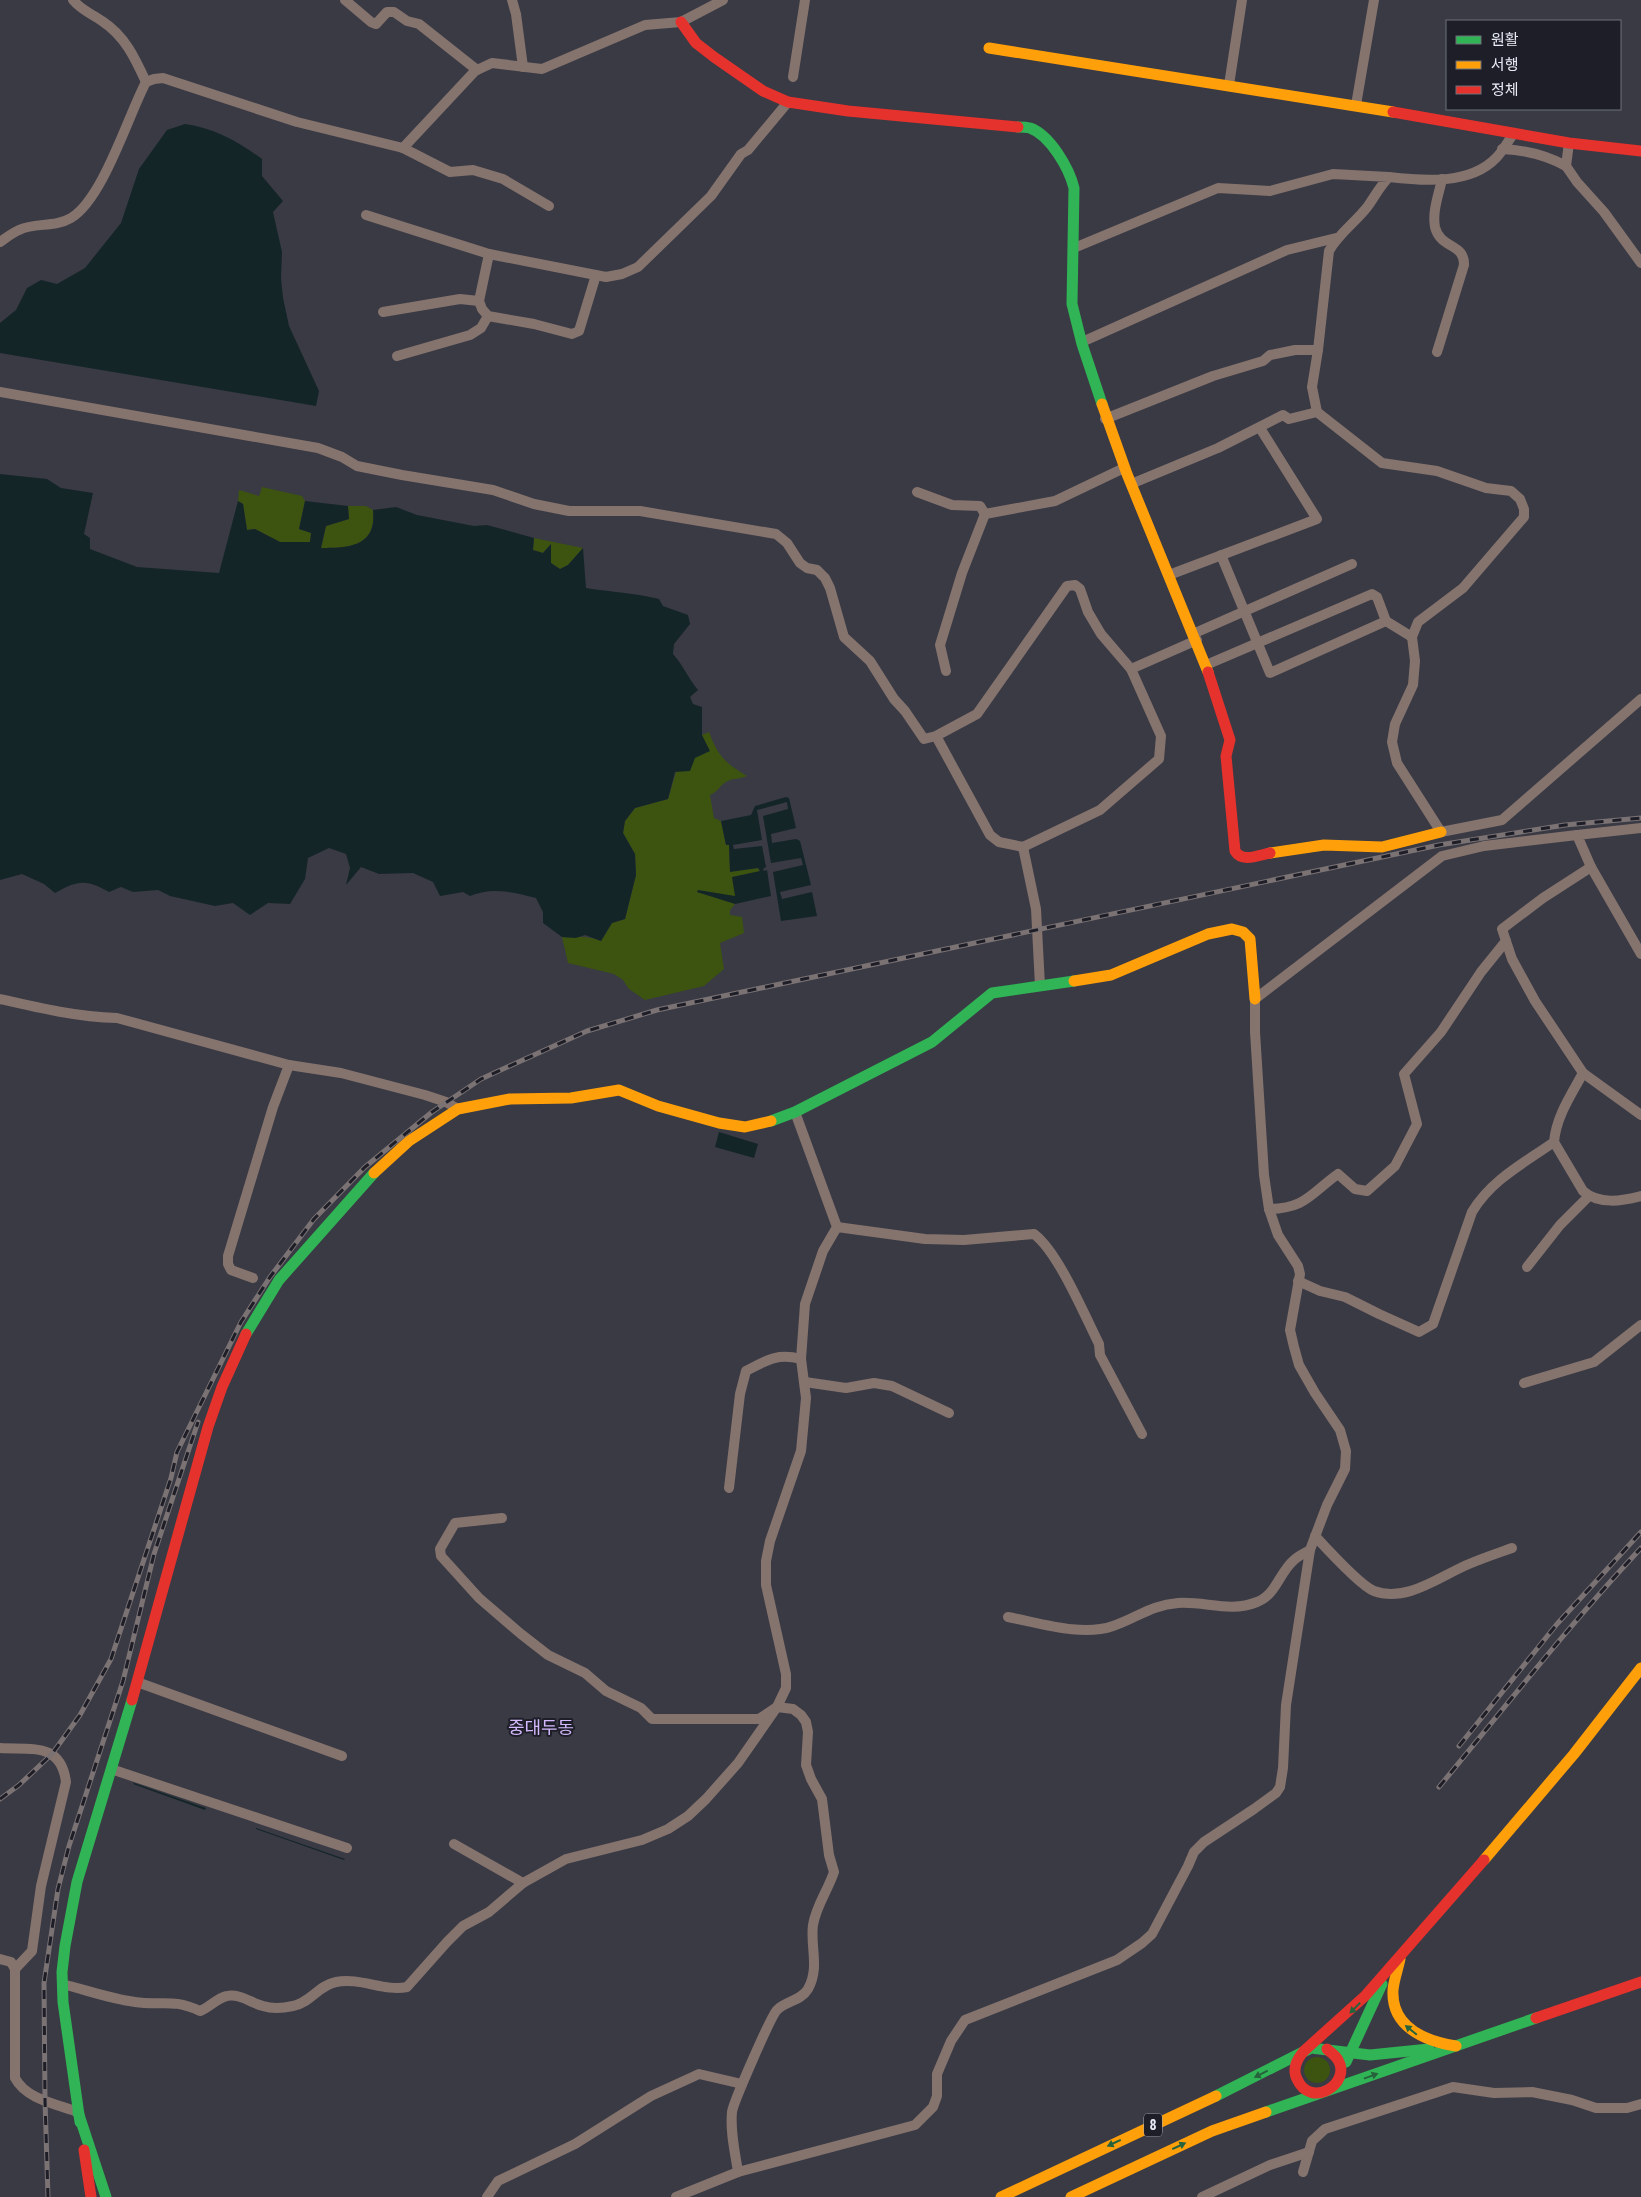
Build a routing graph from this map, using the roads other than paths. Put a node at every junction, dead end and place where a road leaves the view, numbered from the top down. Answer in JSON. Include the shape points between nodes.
{"nodes":[{"id":1,"x":73,"y":0,"type":"edge"},
{"id":2,"x":345,"y":0,"type":"edge"},
{"id":3,"x":512,"y":0,"type":"edge"},
{"id":4,"x":723,"y":0,"type":"edge"},
{"id":5,"x":805,"y":0,"type":"edge"},
{"id":6,"x":1242,"y":0,"type":"edge"},
{"id":7,"x":1374,"y":0,"type":"edge"},
{"id":8,"x":682,"y":22,"type":"junction"},
{"id":9,"x":989,"y":48,"type":"dead end"},
{"id":10,"x":523,"y":66,"type":"junction"},
{"id":11,"x":478,"y":70,"type":"junction"},
{"id":12,"x":793,"y":77,"type":"dead end"},
{"id":13,"x":146,"y":82,"type":"junction"},
{"id":14,"x":1229,"y":85,"type":"junction"},
{"id":15,"x":788,"y":102,"type":"junction"},
{"id":16,"x":1356,"y":105,"type":"junction"},
{"id":17,"x":1514,"y":133,"type":"junction"},
{"id":18,"x":1568,"y":143,"type":"junction"},
{"id":19,"x":403,"y":148,"type":"junction"},
{"id":20,"x":1502,"y":149,"type":"junction"},
{"id":21,"x":1641,"y":151,"type":"edge"},
{"id":22,"x":1566,"y":166,"type":"junction"},
{"id":23,"x":1389,"y":177,"type":"junction"},
{"id":24,"x":1442,"y":180,"type":"junction"},
{"id":25,"x":549,"y":206,"type":"dead end"},
{"id":26,"x":366,"y":215,"type":"dead end"},
{"id":27,"x":1336,"y":238,"type":"junction"},
{"id":28,"x":0,"y":242,"type":"edge"},
{"id":29,"x":1074,"y":248,"type":"junction"},
{"id":30,"x":489,"y":254,"type":"junction"},
{"id":31,"x":1641,"y":262,"type":"edge"},
{"id":32,"x":596,"y":275,"type":"junction"},
{"id":33,"x":479,"y":301,"type":"junction"},
{"id":34,"x":382,"y":312,"type":"dead end"},
{"id":35,"x":488,"y":316,"type":"junction"},
{"id":36,"x":1082,"y":342,"type":"junction"},
{"id":37,"x":1318,"y":350,"type":"junction"},
{"id":38,"x":1437,"y":352,"type":"dead end"},
{"id":39,"x":397,"y":356,"type":"dead end"},
{"id":40,"x":0,"y":392,"type":"edge"},
{"id":41,"x":1317,"y":412,"type":"junction"},
{"id":42,"x":1105,"y":419,"type":"junction"},
{"id":43,"x":1260,"y":428,"type":"junction"},
{"id":44,"x":1124,"y":468,"type":"junction"},
{"id":45,"x":1131,"y":484,"type":"junction"},
{"id":46,"x":917,"y":492,"type":"dead end"},
{"id":47,"x":985,"y":514,"type":"junction"},
{"id":48,"x":1221,"y":556,"type":"junction"},
{"id":49,"x":1352,"y":564,"type":"dead end"},
{"id":50,"x":1169,"y":576,"type":"junction"},
{"id":51,"x":1243,"y":611,"type":"junction"},
{"id":52,"x":1386,"y":621,"type":"junction"},
{"id":53,"x":1196,"y":636,"type":"junction"},
{"id":54,"x":1412,"y":637,"type":"junction"},
{"id":55,"x":1257,"y":644,"type":"junction"},
{"id":56,"x":1206,"y":665,"type":"junction"},
{"id":57,"x":1131,"y":669,"type":"junction"},
{"id":58,"x":946,"y":671,"type":"dead end"},
{"id":59,"x":1641,"y":699,"type":"edge"},
{"id":60,"x":936,"y":736,"type":"junction"},
{"id":61,"x":1641,"y":828,"type":"edge"},
{"id":62,"x":1441,"y":832,"type":"junction"},
{"id":63,"x":1577,"y":835,"type":"junction"},
{"id":64,"x":1023,"y":847,"type":"junction"},
{"id":65,"x":1591,"y":867,"type":"junction"},
{"id":66,"x":1506,"y":941,"type":"junction"},
{"id":67,"x":1641,"y":954,"type":"edge"},
{"id":68,"x":1040,"y":986,"type":"junction"},
{"id":69,"x":0,"y":999,"type":"edge"},
{"id":70,"x":1255,"y":999,"type":"junction"},
{"id":71,"x":289,"y":1065,"type":"junction"},
{"id":72,"x":1583,"y":1073,"type":"junction"},
{"id":73,"x":458,"y":1108,"type":"junction"},
{"id":74,"x":795,"y":1112,"type":"junction"},
{"id":75,"x":1641,"y":1116,"type":"edge"},
{"id":76,"x":1554,"y":1142,"type":"junction"},
{"id":77,"x":1589,"y":1196,"type":"junction"},
{"id":78,"x":1641,"y":1196,"type":"edge"},
{"id":79,"x":1269,"y":1209,"type":"junction"},
{"id":80,"x":837,"y":1226,"type":"junction"},
{"id":81,"x":1527,"y":1267,"type":"dead end"},
{"id":82,"x":252,"y":1278,"type":"dead end"},
{"id":83,"x":1298,"y":1281,"type":"junction"},
{"id":84,"x":1641,"y":1325,"type":"edge"},
{"id":85,"x":801,"y":1359,"type":"junction"},
{"id":86,"x":805,"y":1382,"type":"junction"},
{"id":87,"x":1524,"y":1383,"type":"dead end"},
{"id":88,"x":949,"y":1413,"type":"dead end"},
{"id":89,"x":1142,"y":1434,"type":"dead end"},
{"id":90,"x":730,"y":1488,"type":"dead end"},
{"id":91,"x":502,"y":1518,"type":"dead end"},
{"id":92,"x":1315,"y":1536,"type":"junction"},
{"id":93,"x":1512,"y":1548,"type":"dead end"},
{"id":94,"x":1310,"y":1550,"type":"junction"},
{"id":95,"x":1008,"y":1617,"type":"dead end"},
{"id":96,"x":1641,"y":1668,"type":"edge"},
{"id":97,"x":137,"y":1682,"type":"junction"},
{"id":98,"x":777,"y":1707,"type":"junction"},
{"id":99,"x":0,"y":1748,"type":"edge"},
{"id":100,"x":342,"y":1756,"type":"dead end"},
{"id":101,"x":111,"y":1770,"type":"junction"},
{"id":102,"x":454,"y":1844,"type":"dead end"},
{"id":103,"x":347,"y":1848,"type":"dead end"},
{"id":104,"x":523,"y":1883,"type":"junction"},
{"id":105,"x":1401,"y":1956,"type":"junction"},
{"id":106,"x":0,"y":1959,"type":"edge"},
{"id":107,"x":16,"y":1969,"type":"junction"},
{"id":108,"x":1388,"y":1972,"type":"junction"},
{"id":109,"x":1641,"y":1982,"type":"edge"},
{"id":110,"x":62,"y":1984,"type":"junction"},
{"id":111,"x":1456,"y":2046,"type":"junction"},
{"id":112,"x":1327,"y":2049,"type":"junction"},
{"id":113,"x":1304,"y":2051,"type":"junction"},
{"id":114,"x":1349,"y":2054,"type":"junction"},
{"id":115,"x":1340,"y":2076,"type":"junction"},
{"id":116,"x":742,"y":2084,"type":"junction"},
{"id":117,"x":1326,"y":2092,"type":"junction"},
{"id":118,"x":1641,"y":2104,"type":"edge"},
{"id":119,"x":78,"y":2112,"type":"junction"},
{"id":120,"x":1309,"y":2152,"type":"junction"},
{"id":121,"x":738,"y":2172,"type":"junction"},
{"id":122,"x":1303,"y":2172,"type":"dead end"},
{"id":123,"x":91,"y":2197,"type":"edge"},
{"id":124,"x":106,"y":2197,"type":"edge"},
{"id":125,"x":487,"y":2197,"type":"edge"},
{"id":126,"x":676,"y":2197,"type":"edge"},
{"id":127,"x":1001,"y":2197,"type":"edge"},
{"id":128,"x":1071,"y":2197,"type":"edge"},
{"id":129,"x":1202,"y":2197,"type":"edge"}],
"edges":[{"from":1,"to":13,"type":"street","via":[[126,42]]},
{"from":2,"to":11,"type":"street","via":[[376,24],[388,12],[394,12],[419,24]]},
{"from":3,"to":10,"type":"street"},
{"from":4,"to":8,"type":"street"},
{"from":5,"to":12,"type":"street"},
{"from":6,"to":14,"type":"street"},
{"from":7,"to":16,"type":"street"},
{"from":8,"to":10,"type":"street","via":[[645,25],[542,68]]},
{"from":8,"to":15,"type":"main road","via":[[696,43],[714,57],[763,91]]},
{"from":9,"to":14,"type":"main road"},
{"from":10,"to":11,"type":"street","via":[[492,63]]},
{"from":11,"to":19,"type":"street"},
{"from":13,"to":19,"type":"street","via":[[162,78],[297,122]]},
{"from":13,"to":28,"type":"street","via":[[112,161],[83,207],[72,218],[55,225],[20,229]]},
{"from":14,"to":16,"type":"main road"},
{"from":15,"to":29,"type":"main road","via":[[848,111],[1030,128],[1052,147],[1072,176]]},
{"from":15,"to":32,"type":"street","via":[[748,150],[741,154],[711,196],[638,267],[622,274]]},
{"from":16,"to":17,"type":"main road"},
{"from":17,"to":18,"type":"main road"},
{"from":17,"to":20,"type":"street"},
{"from":18,"to":21,"type":"main road"},
{"from":18,"to":22,"type":"street"},
{"from":19,"to":25,"type":"street","via":[[450,172],[473,170],[503,179]]},
{"from":20,"to":22,"type":"street","via":[[1551,158]]},
{"from":20,"to":24,"type":"street","via":[[1479,170]]},
{"from":22,"to":31,"type":"street"},
{"from":23,"to":24,"type":"street"},
{"from":23,"to":27,"type":"street","via":[[1368,206]]},
{"from":23,"to":29,"type":"street","via":[[1333,174],[1270,191],[1218,188]]},
{"from":24,"to":38,"type":"street","via":[[1434,214],[1435,227],[1440,239],[1461,251],[1464,265]]},
{"from":26,"to":30,"type":"street"},
{"from":27,"to":36,"type":"street","via":[[1286,250]]},
{"from":27,"to":37,"type":"street","via":[[1329,251]]},
{"from":29,"to":36,"type":"main road","via":[[1072,304]]},
{"from":30,"to":32,"type":"street"},
{"from":30,"to":33,"type":"street"},
{"from":32,"to":35,"type":"street","via":[[579,331],[572,334]]},
{"from":33,"to":34,"type":"street","via":[[460,299]]},
{"from":33,"to":35,"type":"street"},
{"from":35,"to":39,"type":"street","via":[[470,335]]},
{"from":36,"to":42,"type":"main road"},
{"from":37,"to":41,"type":"street","via":[[1312,387]]},
{"from":37,"to":42,"type":"street","via":[[1270,355],[1263,361],[1213,376]]},
{"from":40,"to":60,"type":"street","via":[[318,448],[357,466],[493,490],[534,504],[569,511],[640,511],[776,534],[787,543],[800,563],[818,570],[825,578],[844,637],[870,661],[924,739]]},
{"from":41,"to":43,"type":"street","via":[[1289,419],[1284,415]]},
{"from":41,"to":54,"type":"street","via":[[1382,463],[1438,471],[1486,488],[1511,491],[1522,504],[1524,517],[1463,588],[1418,622]]},
{"from":42,"to":44,"type":"main road"},
{"from":43,"to":45,"type":"street"},
{"from":43,"to":48,"type":"street","via":[[1317,519]]},
{"from":44,"to":45,"type":"main road"},
{"from":44,"to":47,"type":"street","via":[[1055,501]]},
{"from":45,"to":50,"type":"main road"},
{"from":46,"to":47,"type":"street","via":[[952,505],[980,506]]},
{"from":47,"to":58,"type":"street","via":[[940,645]]},
{"from":48,"to":50,"type":"street"},
{"from":48,"to":51,"type":"street"},
{"from":49,"to":51,"type":"street"},
{"from":50,"to":53,"type":"main road"},
{"from":51,"to":53,"type":"street"},
{"from":51,"to":55,"type":"street"},
{"from":52,"to":54,"type":"street"},
{"from":52,"to":55,"type":"street","via":[[1372,594]]},
{"from":52,"to":55,"type":"street","via":[[1270,673]]},
{"from":53,"to":56,"type":"main road"},
{"from":53,"to":57,"type":"street"},
{"from":54,"to":62,"type":"street","via":[[1416,661],[1413,685],[1395,724],[1392,742],[1397,763]]},
{"from":55,"to":56,"type":"street"},
{"from":56,"to":62,"type":"main road","via":[[1230,740],[1226,756],[1238,856],[1243,858],[1298,847],[1378,847]]},
{"from":57,"to":60,"type":"street","via":[[1101,634],[1080,589],[1075,585],[1067,586],[977,714]]},
{"from":57,"to":64,"type":"street","via":[[1161,736],[1158,759],[1100,810]]},
{"from":59,"to":62,"type":"street","via":[[1502,820]]},
{"from":60,"to":64,"type":"street","via":[[990,835],[999,842]]},
{"from":61,"to":63,"type":"street"},
{"from":63,"to":65,"type":"street"},
{"from":63,"to":70,"type":"street","via":[[1484,846],[1442,856]]},
{"from":64,"to":68,"type":"street","via":[[1036,909]]},
{"from":65,"to":66,"type":"street","via":[[1502,930]]},
{"from":65,"to":67,"type":"street"},
{"from":66,"to":72,"type":"street","via":[[1535,1001]]},
{"from":66,"to":79,"type":"street","via":[[1441,1032],[1404,1074],[1417,1124],[1395,1166],[1367,1190],[1355,1189],[1338,1174],[1303,1203]]},
{"from":68,"to":70,"type":"main road","via":[[1111,975],[1208,934],[1232,929],[1243,932],[1250,939]]},
{"from":68,"to":74,"type":"main road","via":[[992,993],[932,1042]]},
{"from":69,"to":71,"type":"street","via":[[95,1018],[117,1018]]},
{"from":70,"to":79,"type":"street","via":[[1264,1175]]},
{"from":71,"to":73,"type":"street","via":[[341,1073],[432,1097]]},
{"from":71,"to":82,"type":"street","via":[[272,1107],[228,1256],[232,1270]]},
{"from":72,"to":75,"type":"street"},
{"from":72,"to":76,"type":"street","via":[[1563,1110],[1554,1132]]},
{"from":73,"to":74,"type":"main road","via":[[510,1099],[570,1098],[618,1090],[683,1114],[745,1127]]},
{"from":73,"to":97,"type":"main road","via":[[409,1140],[379,1167],[279,1280],[247,1332],[208,1427]]},
{"from":74,"to":80,"type":"street"},
{"from":76,"to":77,"type":"street"},
{"from":76,"to":83,"type":"street","via":[[1495,1183],[1480,1198],[1472,1212],[1433,1324],[1425,1330],[1419,1332],[1345,1297]]},
{"from":77,"to":78,"type":"street","via":[[1622,1201]]},
{"from":77,"to":81,"type":"street","via":[[1560,1225]]},
{"from":79,"to":83,"type":"street","via":[[1278,1235],[1298,1266]]},
{"from":80,"to":85,"type":"street","via":[[823,1251],[805,1304]]},
{"from":80,"to":89,"type":"street","via":[[926,1239],[964,1240],[1034,1234],[1045,1242],[1068,1282],[1099,1344],[1100,1355]]},
{"from":83,"to":92,"type":"street","via":[[1290,1330],[1296,1356],[1315,1393],[1340,1430],[1346,1451],[1345,1470]]},
{"from":84,"to":87,"type":"street","via":[[1594,1362]]},
{"from":85,"to":86,"type":"street"},
{"from":85,"to":90,"type":"street","via":[[788,1356],[771,1358],[746,1371],[740,1394]]},
{"from":86,"to":88,"type":"street","via":[[846,1388],[874,1383],[892,1386]]},
{"from":86,"to":98,"type":"street","via":[[801,1451],[766,1561],[766,1586],[786,1674],[786,1688]]},
{"from":91,"to":98,"type":"street","via":[[455,1523],[440,1549],[441,1556],[479,1598],[548,1655],[585,1673],[606,1691],[641,1708],[652,1719],[759,1719]]},
{"from":92,"to":93,"type":"street","via":[[1373,1590],[1387,1593],[1408,1592],[1426,1586],[1469,1564]]},
{"from":92,"to":94,"type":"street"},
{"from":94,"to":95,"type":"street","via":[[1293,1560],[1268,1596],[1256,1603],[1222,1608],[1196,1603],[1161,1605],[1114,1626],[1089,1630]]},
{"from":94,"to":121,"type":"street","via":[[1286,1705],[1284,1768],[1280,1787],[1194,1852],[1152,1934],[1117,1960],[965,2020],[951,2041],[937,2074],[937,2096],[933,2107],[915,2125]]},
{"from":96,"to":105,"type":"main road","via":[[1565,1767]]},
{"from":97,"to":100,"type":"street"},
{"from":97,"to":101,"type":"main road"},
{"from":98,"to":104,"type":"street","via":[[738,1763],[688,1816],[642,1840],[566,1859]]},
{"from":98,"to":116,"type":"street","via":[[793,1709],[806,1722],[806,1765],[822,1799],[834,1872],[813,1926],[813,1977],[808,1990],[799,1999],[777,2010]]},
{"from":99,"to":107,"type":"street","via":[[52,1754],[64,1768],[66,1782],[41,1886],[32,1951]]},
{"from":101,"to":103,"type":"street"},
{"from":101,"to":110,"type":"main road","via":[[75,1890]]},
{"from":102,"to":104,"type":"street"},
{"from":104,"to":110,"type":"street","via":[[489,1912],[464,1926],[407,1986],[400,1988],[366,1982],[335,1982],[295,2006],[264,2006],[229,1995],[200,2010],[170,2002],[134,2002]]},
{"from":105,"to":108,"type":"main road"},
{"from":111,"to":105,"type":"main road","one_way":true,"via":[[1424,2039],[1410,2031],[1400,2019],[1394,2005],[1393,1990]]},
{"from":106,"to":107,"type":"street","via":[[12,1962]]},
{"from":107,"to":119,"type":"street","via":[[15,2078],[20,2088]]},
{"from":108,"to":113,"type":"main road","one_way":true,"via":[[1351,2012]]},
{"from":108,"to":114,"type":"main road"},
{"from":109,"to":111,"type":"main road","number":"8"},
{"from":110,"to":119,"type":"main road"},
{"from":111,"to":114,"type":"main road","number":"8","via":[[1377,2055]]},
{"from":117,"to":111,"type":"main road","number":"8","one_way":true},
{"from":112,"to":113,"type":"main road","via":[[1319,2047]]},
{"from":112,"to":114,"type":"main road","number":"8"},
{"from":112,"to":115,"type":"main road","via":[[1338,2060]]},
{"from":113,"to":117,"type":"main road","via":[[1296,2063],[1295,2078],[1310,2093]]},
{"from":113,"to":127,"type":"main road","number":"8","one_way":true,"via":[[1258,2076]]},
{"from":114,"to":115,"type":"main road"},
{"from":115,"to":117,"type":"main road"},
{"from":116,"to":121,"type":"street","via":[[732,2109]]},
{"from":116,"to":125,"type":"street","via":[[699,2074],[651,2096],[575,2144],[498,2181]]},
{"from":128,"to":117,"type":"main road","number":"8","one_way":true,"via":[[1212,2131]]},
{"from":118,"to":120,"type":"street","via":[[1627,2108],[1596,2108],[1532,2092],[1494,2093],[1453,2087],[1325,2129],[1312,2141]]},
{"from":119,"to":123,"type":"main road"},
{"from":119,"to":124,"type":"main road"},
{"from":120,"to":122,"type":"street"},
{"from":120,"to":129,"type":"street","via":[[1270,2165]]},
{"from":121,"to":126,"type":"street"}]}
